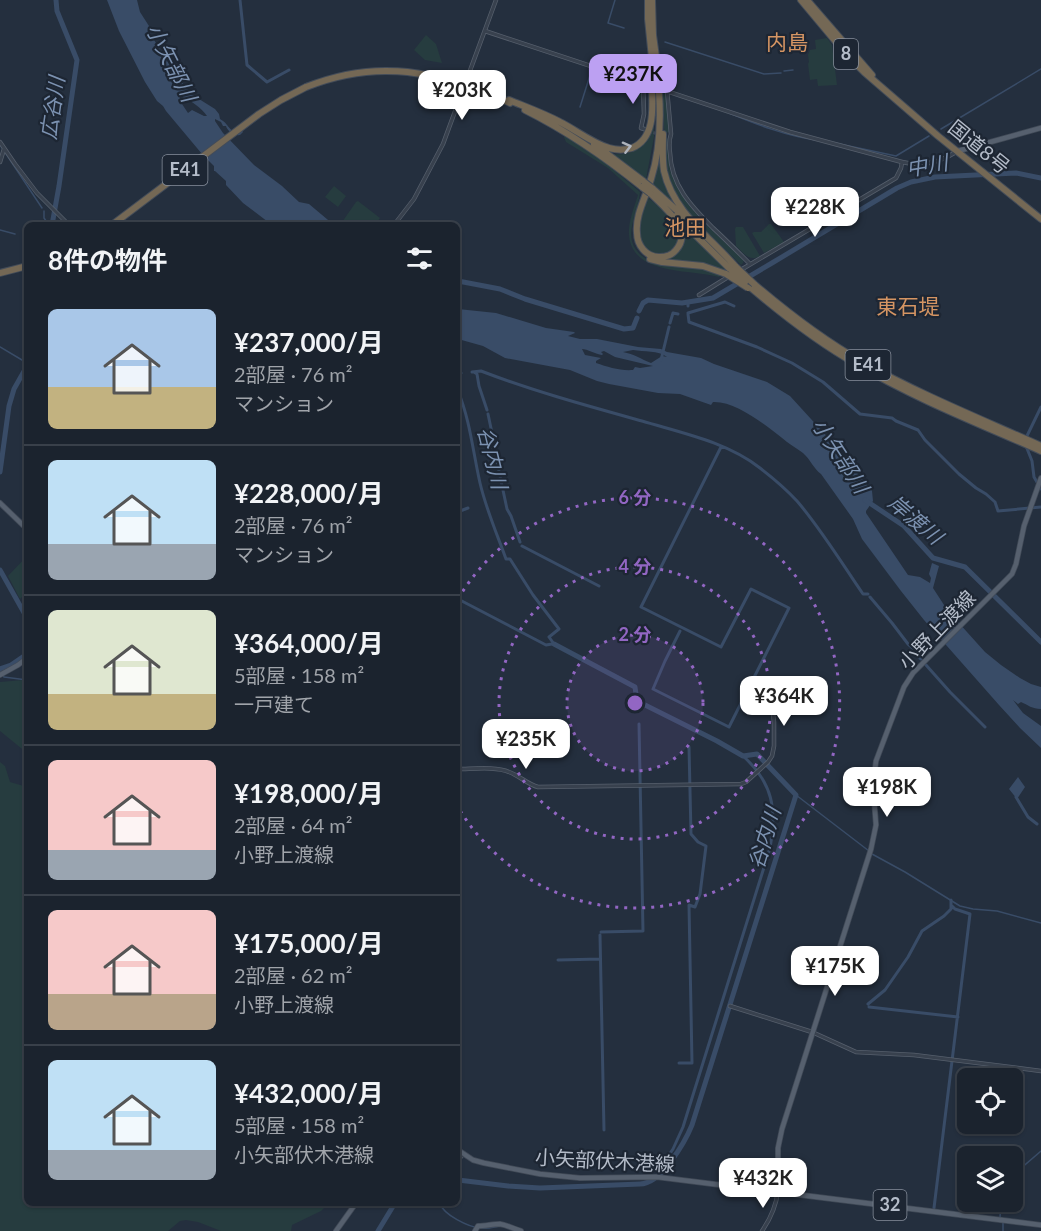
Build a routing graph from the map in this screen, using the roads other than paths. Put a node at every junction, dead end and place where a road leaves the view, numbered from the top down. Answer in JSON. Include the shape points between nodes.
{"nodes":[{"id":1,"x":496,"y":0,"type":"edge"},
{"id":2,"x":801,"y":0,"type":"edge"},
{"id":3,"x":807,"y":0,"type":"edge"},
{"id":4,"x":651,"y":1,"type":"edge"},
{"id":5,"x":485,"y":31,"type":"junction"},
{"id":6,"x":655,"y":79,"type":"junction"},
{"id":7,"x":643,"y":82,"type":"junction"},
{"id":8,"x":659,"y":91,"type":"junction"},
{"id":9,"x":489,"y":93,"type":"junction"},
{"id":10,"x":898,"y":101,"type":"junction"},
{"id":11,"x":535,"y":112,"type":"junction"},
{"id":12,"x":1041,"y":128,"type":"edge"},
{"id":13,"x":644,"y":129,"type":"dead end"},
{"id":14,"x":573,"y":132,"type":"junction"},
{"id":15,"x":0,"y":142,"type":"edge"},
{"id":16,"x":4,"y":149,"type":"junction"},
{"id":17,"x":958,"y":151,"type":"junction"},
{"id":18,"x":0,"y":162,"type":"edge"},
{"id":19,"x":902,"y":162,"type":"junction"},
{"id":20,"x":651,"y":191,"type":"junction"},
{"id":21,"x":1041,"y":219,"type":"edge"},
{"id":22,"x":66,"y":222,"type":"edge"},
{"id":23,"x":116,"y":222,"type":"edge"},
{"id":24,"x":397,"y":222,"type":"edge"},
{"id":25,"x":750,"y":264,"type":"junction"},
{"id":26,"x":24,"y":267,"type":"edge"},
{"id":27,"x":731,"y":270,"type":"junction"},
{"id":28,"x":0,"y":273,"type":"edge"},
{"id":29,"x":751,"y":286,"type":"junction"},
{"id":30,"x":699,"y":295,"type":"dead end"},
{"id":31,"x":994,"y":427,"type":"junction"},
{"id":32,"x":1041,"y":446,"type":"edge"},
{"id":33,"x":1041,"y":451,"type":"edge"},
{"id":34,"x":1041,"y":478,"type":"edge"},
{"id":35,"x":0,"y":503,"type":"edge"},
{"id":36,"x":24,"y":526,"type":"edge"},
{"id":37,"x":24,"y":660,"type":"edge"},
{"id":38,"x":0,"y":675,"type":"edge"},
{"id":39,"x":774,"y":684,"type":"dead end"},
{"id":40,"x":460,"y":770,"type":"edge"},
{"id":41,"x":730,"y":1006,"type":"dead end"},
{"id":42,"x":812,"y":1032,"type":"junction"},
{"id":43,"x":1041,"y":1071,"type":"edge"},
{"id":44,"x":460,"y":1152,"type":"edge"},
{"id":45,"x":463,"y":1155,"type":"junction"},
{"id":46,"x":460,"y":1158,"type":"edge"},
{"id":47,"x":778,"y":1191,"type":"junction"},
{"id":48,"x":354,"y":1206,"type":"edge"},
{"id":49,"x":1041,"y":1225,"type":"edge"},
{"id":50,"x":476,"y":1229,"type":"edge"},
{"id":51,"x":336,"y":1231,"type":"edge"},
{"id":52,"x":520,"y":1231,"type":"edge"},
{"id":53,"x":762,"y":1231,"type":"edge"}],
"edges":[{"from":1,"to":5,"type":"street"},
{"from":2,"to":10,"type":"highway","name":"国道8号","number":"8","via":[[847,55]]},
{"from":3,"to":10,"type":"highway","name":"国道8号","number":"8"},
{"from":4,"to":6,"type":"highway"},
{"from":4,"to":6,"type":"highway","via":[[648,19]]},
{"from":5,"to":7,"type":"street"},
{"from":5,"to":24,"type":"street","via":[[434,164]]},
{"from":6,"to":8,"type":"highway","bridge":true},
{"from":7,"to":8,"type":"street"},
{"from":7,"to":13,"type":"street"},
{"from":14,"to":8,"type":"highway","one_way":true,"via":[[612,149],[632,147],[641,142],[649,129]]},
{"from":8,"to":19,"type":"street"},
{"from":8,"to":20,"type":"highway","via":[[656,158],[637,234],[646,253],[665,257],[679,246],[680,229]]},
{"from":8,"to":25,"type":"street","via":[[671,134],[668,137],[672,169],[683,195]]},
{"from":8,"to":27,"type":"highway","via":[[663,163],[669,186],[687,216]]},
{"from":8,"to":27,"type":"highway","via":[[649,177],[634,221],[635,243],[642,254],[653,260]]},
{"from":9,"to":11,"type":"highway","number":"E41"},
{"from":9,"to":11,"type":"highway","number":"E41"},
{"from":9,"to":23,"type":"highway","number":"E41","bridge":true,"via":[[433,76],[392,71],[330,78],[259,114]]},
{"from":10,"to":17,"type":"highway","name":"国道8号","number":"8"},
{"from":11,"to":14,"type":"highway","number":"E41"},
{"from":12,"to":17,"type":"main road"},
{"from":14,"to":20,"type":"highway","number":"E41","bridge":true},
{"from":15,"to":16,"type":"street"},
{"from":16,"to":18,"type":"street"},
{"from":16,"to":22,"type":"street","via":[[27,181]]},
{"from":17,"to":19,"type":"street","via":[[933,163]]},
{"from":17,"to":21,"type":"highway","name":"国道8号","number":"8"},
{"from":19,"to":25,"type":"street","via":[[896,178]]},
{"from":20,"to":27,"type":"highway","number":"E41"},
{"from":25,"to":30,"type":"street"},
{"from":26,"to":28,"type":"highway"},
{"from":27,"to":29,"type":"highway","bridge":true},
{"from":27,"to":29,"type":"highway","number":"E41","bridge":true},
{"from":29,"to":31,"type":"highway","number":"E41","via":[[860,361]]},
{"from":29,"to":31,"type":"highway","number":"E41","via":[[801,328],[878,377]]},
{"from":31,"to":32,"type":"highway","number":"E41"},
{"from":31,"to":33,"type":"highway","number":"E41"},
{"from":34,"to":42,"type":"main road","name":"小野上渡線","via":[[1012,574],[913,673],[904,687],[876,761],[876,825],[871,849]]},
{"from":35,"to":36,"type":"main road"},
{"from":37,"to":38,"type":"main road"},
{"from":39,"to":40,"type":"street","via":[[772,756],[741,784],[552,788],[532,786],[506,770]]},
{"from":41,"to":42,"type":"street"},
{"from":42,"to":43,"type":"street","via":[[856,1052]]},
{"from":42,"to":47,"type":"main road","name":"小野上渡線","via":[[781,1132]]},
{"from":44,"to":45,"type":"main road","name":"小矢部伏木港線","number":"32"},
{"from":45,"to":46,"type":"street"},
{"from":45,"to":47,"type":"main road","name":"小矢部伏木港線","number":"32","via":[[484,1164],[540,1174],[580,1178],[648,1176]]},
{"from":47,"to":49,"type":"main road","name":"小矢部伏木港線","number":"32"},
{"from":47,"to":53,"type":"street","via":[[776,1206]]},
{"from":48,"to":51,"type":"main road"},
{"from":50,"to":52,"type":"main road","via":[[502,1224]]}]}
